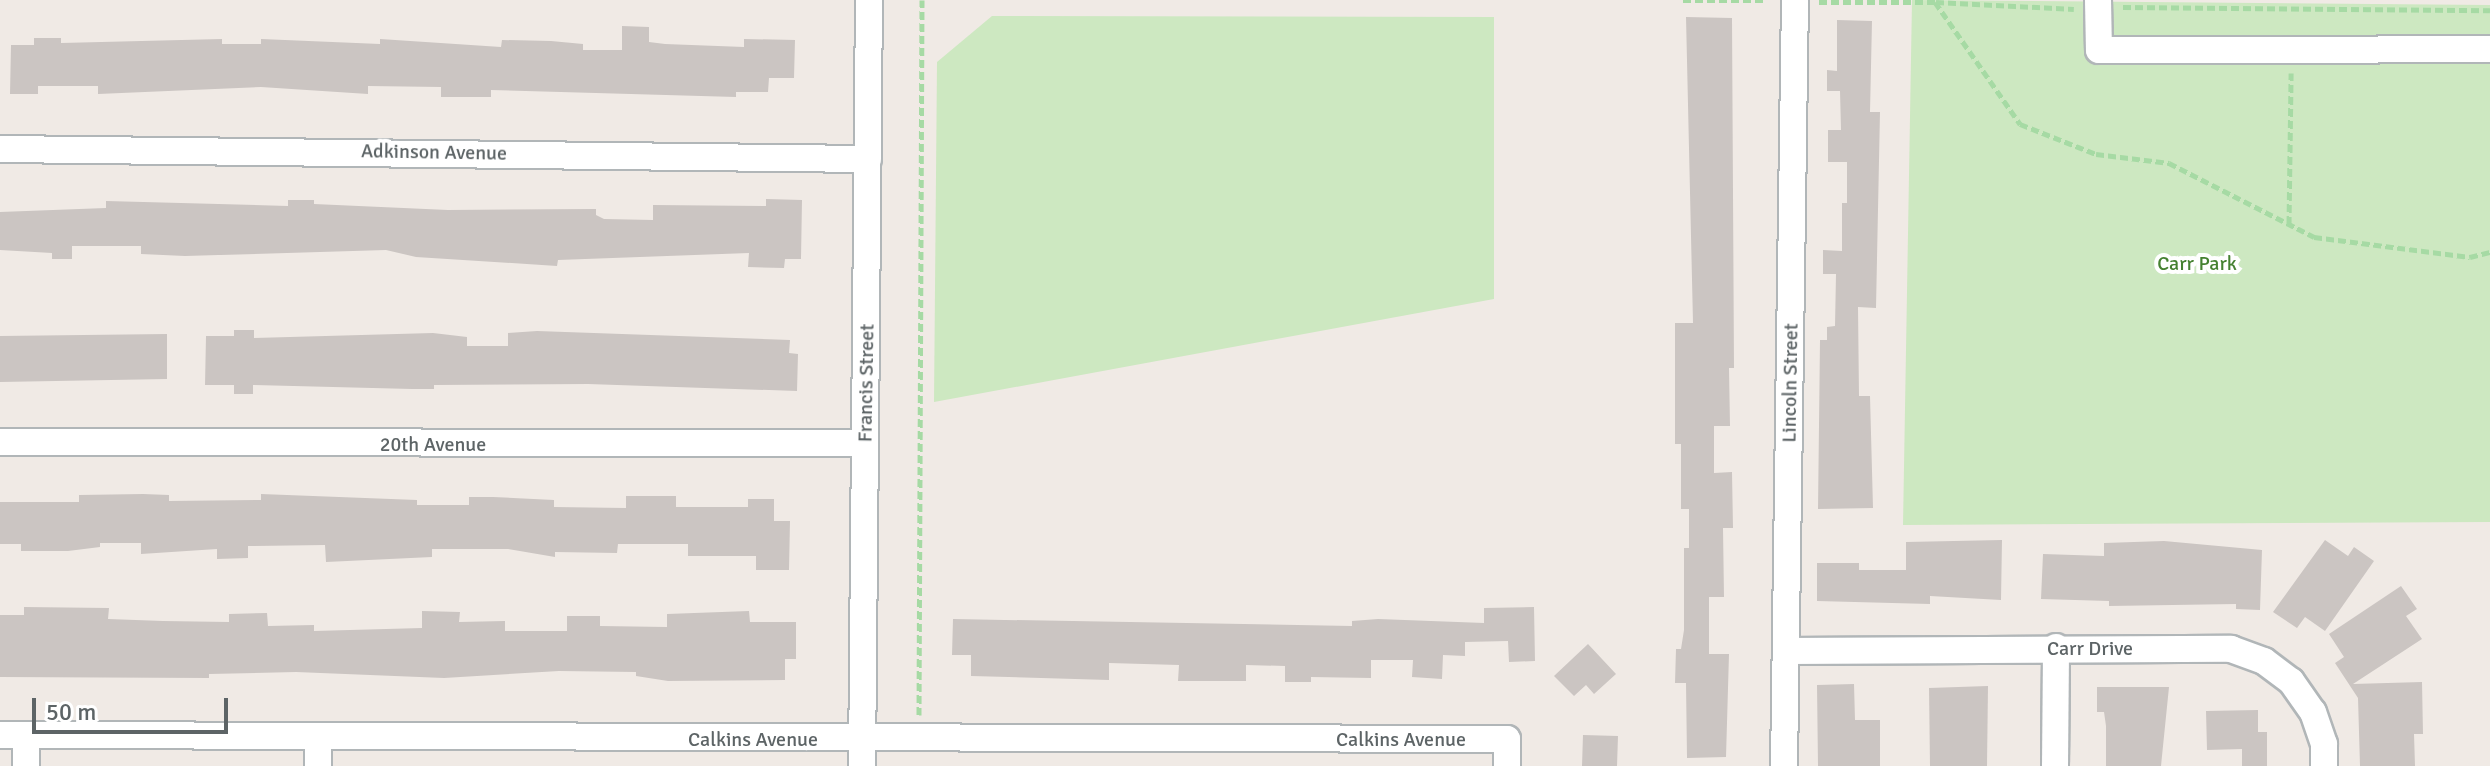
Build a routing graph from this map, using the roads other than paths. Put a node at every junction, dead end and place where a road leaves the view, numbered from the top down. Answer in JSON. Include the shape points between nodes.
{"nodes":[{"id":1,"x":869,"y":0,"type":"edge"},
{"id":2,"x":1804,"y":1,"type":"edge"},
{"id":3,"x":2100,"y":5,"type":"edge"},
{"id":4,"x":2490,"y":49,"type":"edge"},
{"id":5,"x":0,"y":149,"type":"edge"},
{"id":6,"x":868,"y":159,"type":"junction"},
{"id":7,"x":0,"y":442,"type":"edge"},
{"id":8,"x":865,"y":443,"type":"junction"},
{"id":9,"x":2056,"y":647,"type":"junction"},
{"id":10,"x":1786,"y":651,"type":"junction"},
{"id":11,"x":13,"y":735,"type":"edge"},
{"id":12,"x":318,"y":736,"type":"junction"},
{"id":13,"x":862,"y":753,"type":"edge"},
{"id":14,"x":26,"y":766,"type":"edge"},
{"id":15,"x":318,"y":766,"type":"edge"},
{"id":16,"x":1507,"y":766,"type":"edge"},
{"id":17,"x":1784,"y":766,"type":"edge"},
{"id":18,"x":2055,"y":766,"type":"edge"},
{"id":19,"x":2324,"y":766,"type":"edge"}],
"edges":[{"from":1,"to":6,"type":"street","name":"Francis Street"},
{"from":2,"to":10,"type":"street","name":"Lincoln Street"},
{"from":3,"to":4,"type":"street","via":[[2099,50]]},
{"from":5,"to":6,"type":"street","name":"Adkinson Avenue"},
{"from":6,"to":8,"type":"street","name":"Francis Street"},
{"from":7,"to":8,"type":"street","name":"20th Avenue"},
{"from":8,"to":13,"type":"street","name":"Francis Street"},
{"from":9,"to":10,"type":"street","name":"Carr Drive"},
{"from":9,"to":18,"type":"street"},
{"from":9,"to":19,"type":"street","name":"Carr Drive","via":[[2231,649],[2264,661],[2291,681],[2313,712],[2324,744]]},
{"from":10,"to":17,"type":"street","name":"Lincoln Street"},
{"from":11,"to":12,"type":"street","name":"Calkins Avenue"},
{"from":11,"to":14,"type":"street"},
{"from":12,"to":13,"type":"street","name":"Calkins Avenue"},
{"from":12,"to":15,"type":"street"},
{"from":13,"to":16,"type":"street","name":"Calkins Avenue","via":[[919,740],[1507,739]]}]}
